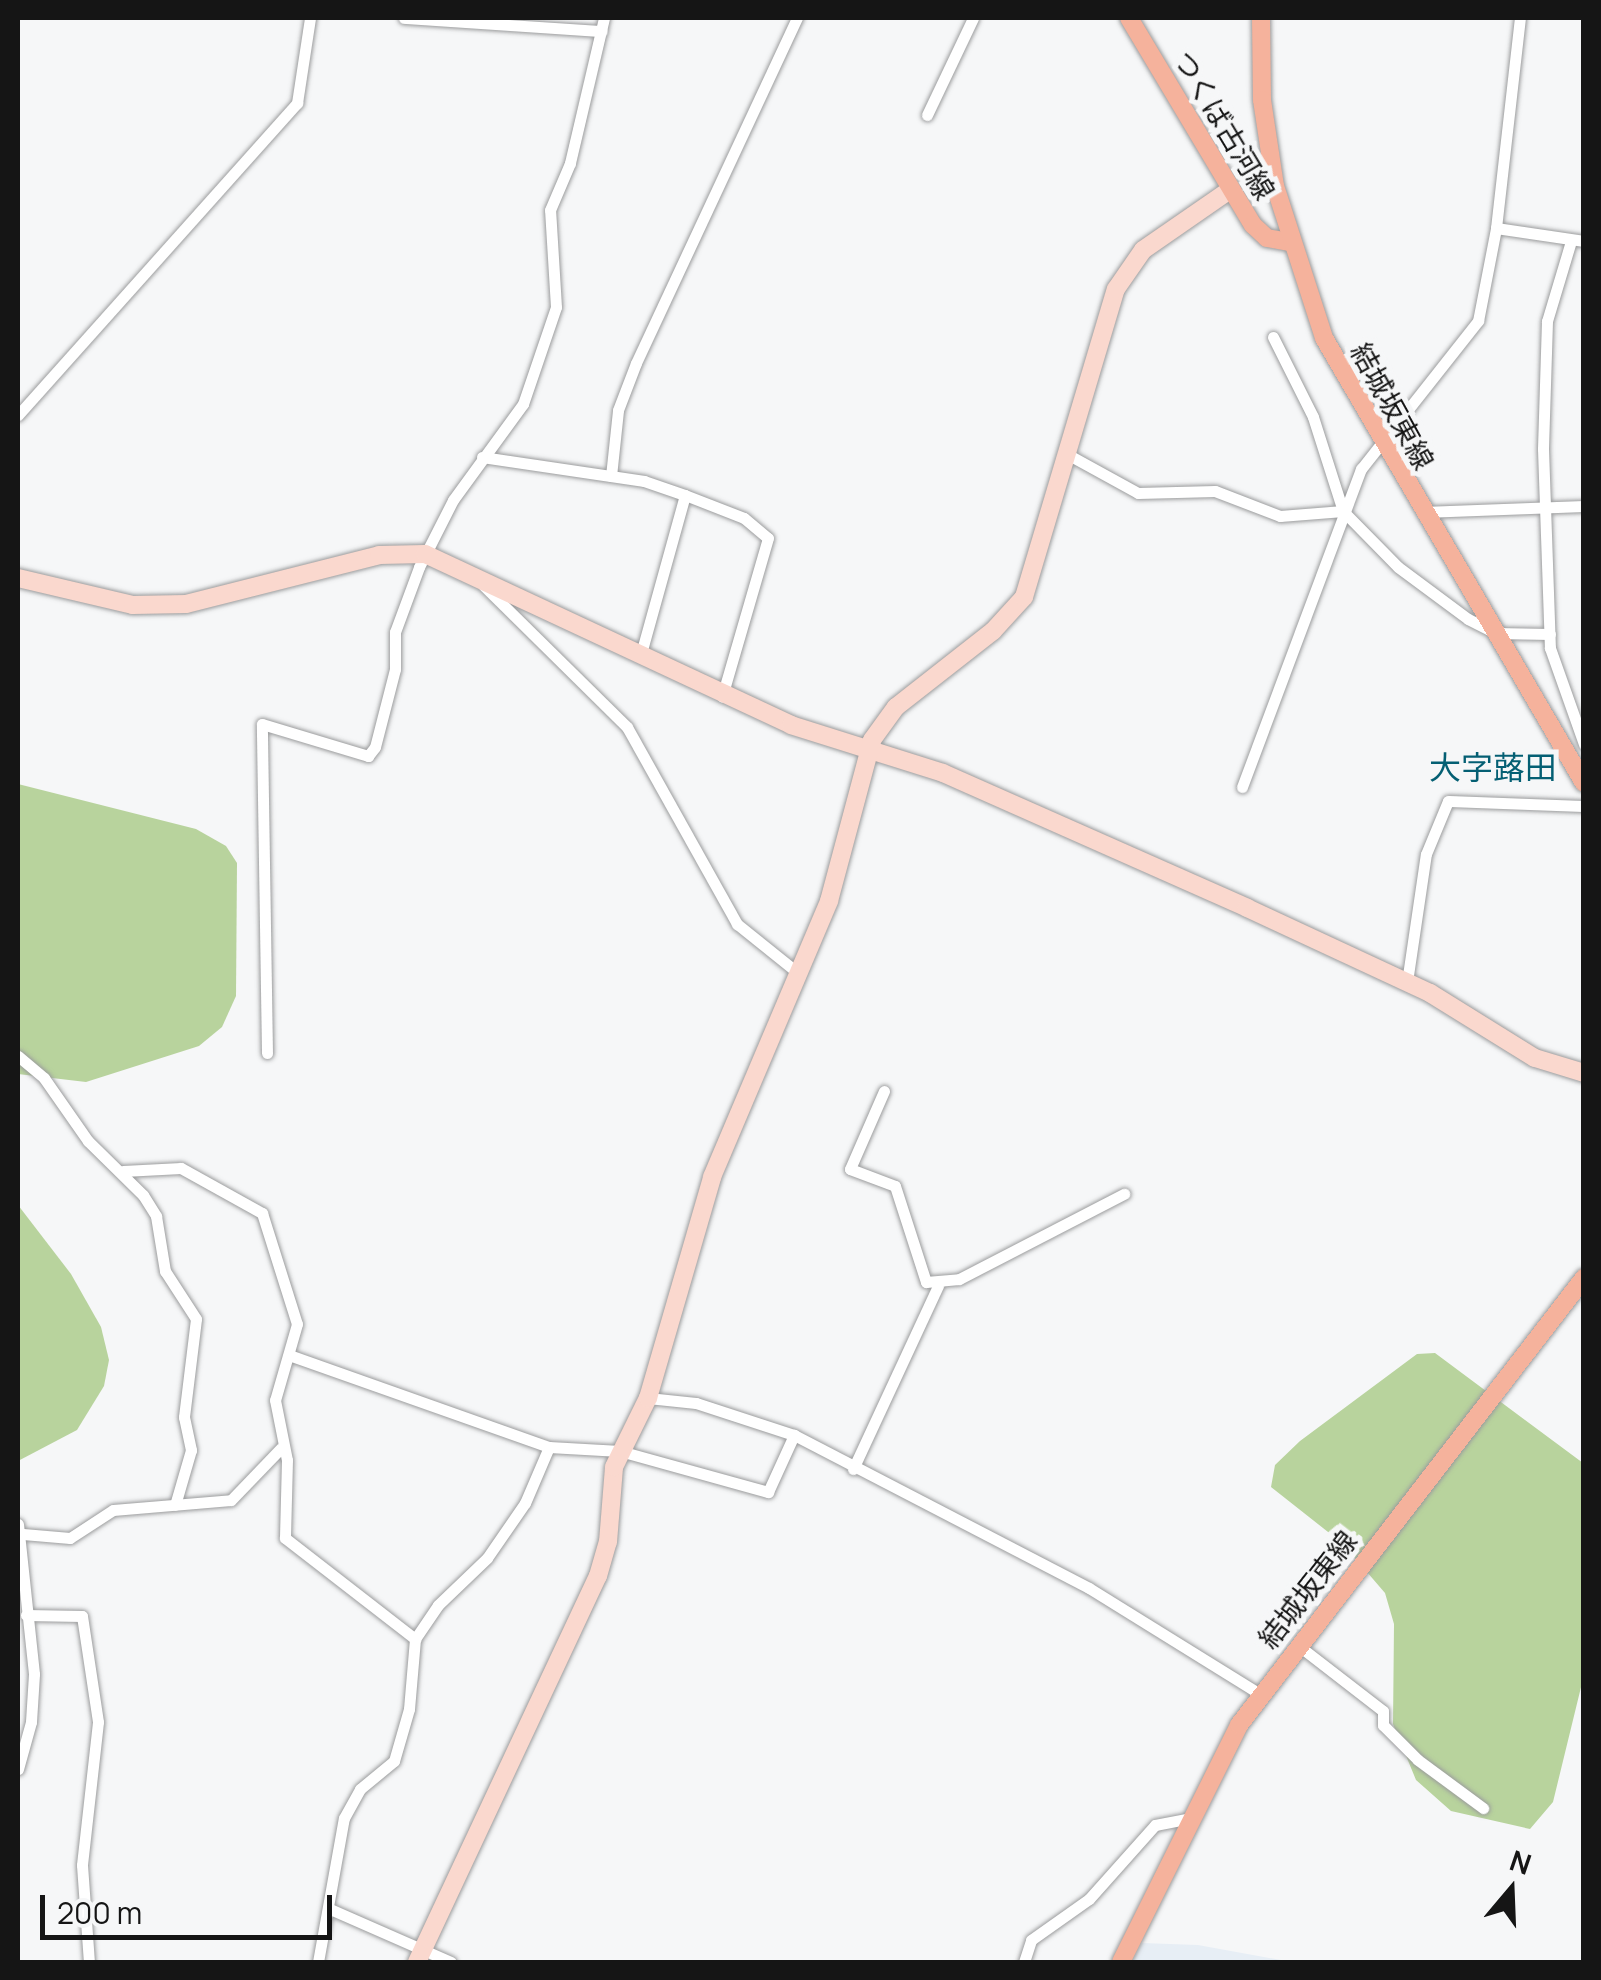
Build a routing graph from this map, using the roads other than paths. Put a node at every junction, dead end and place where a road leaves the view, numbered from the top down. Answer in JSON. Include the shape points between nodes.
{"nodes":[{"id":1,"x":310,"y":18,"type":"edge"},
{"id":2,"x":404,"y":18,"type":"edge"},
{"id":3,"x":797,"y":18,"type":"edge"},
{"id":4,"x":973,"y":18,"type":"edge"},
{"id":5,"x":1129,"y":18,"type":"edge"},
{"id":6,"x":1261,"y":18,"type":"edge"},
{"id":7,"x":1520,"y":18,"type":"edge"},
{"id":8,"x":603,"y":24,"type":"edge"},
{"id":9,"x":927,"y":115,"type":"dead end"},
{"id":10,"x":1231,"y":189,"type":"junction"},
{"id":11,"x":1496,"y":228,"type":"junction"},
{"id":12,"x":1577,"y":241,"type":"edge"},
{"id":13,"x":1289,"y":242,"type":"junction"},
{"id":14,"x":1272,"y":338,"type":"dead end"},
{"id":15,"x":18,"y":414,"type":"edge"},
{"id":16,"x":1380,"y":442,"type":"junction"},
{"id":17,"x":1067,"y":454,"type":"junction"},
{"id":18,"x":482,"y":456,"type":"junction"},
{"id":19,"x":611,"y":476,"type":"junction"},
{"id":20,"x":686,"y":494,"type":"junction"},
{"id":21,"x":1548,"y":505,"type":"junction"},
{"id":22,"x":1584,"y":506,"type":"edge"},
{"id":23,"x":1343,"y":511,"type":"junction"},
{"id":24,"x":1422,"y":512,"type":"junction"},
{"id":25,"x":425,"y":554,"type":"junction"},
{"id":26,"x":467,"y":571,"type":"junction"},
{"id":27,"x":18,"y":578,"type":"edge"},
{"id":28,"x":1495,"y":633,"type":"junction"},
{"id":29,"x":1550,"y":634,"type":"junction"},
{"id":30,"x":640,"y":657,"type":"junction"},
{"id":31,"x":722,"y":696,"type":"junction"},
{"id":32,"x":1584,"y":710,"type":"edge"},
{"id":33,"x":1569,"y":713,"type":"junction"},
{"id":34,"x":1584,"y":744,"type":"edge"},
{"id":35,"x":868,"y":749,"type":"junction"},
{"id":36,"x":1584,"y":783,"type":"edge"},
{"id":37,"x":1242,"y":787,"type":"dead end"},
{"id":38,"x":1584,"y":806,"type":"edge"},
{"id":39,"x":798,"y":973,"type":"junction"},
{"id":40,"x":1407,"y":982,"type":"junction"},
{"id":41,"x":268,"y":1053,"type":"dead end"},
{"id":42,"x":18,"y":1056,"type":"edge"},
{"id":43,"x":1584,"y":1073,"type":"edge"},
{"id":44,"x":884,"y":1091,"type":"dead end"},
{"id":45,"x":123,"y":1171,"type":"junction"},
{"id":46,"x":1124,"y":1194,"type":"dead end"},
{"id":47,"x":1584,"y":1278,"type":"edge"},
{"id":48,"x":938,"y":1286,"type":"junction"},
{"id":49,"x":290,"y":1355,"type":"junction"},
{"id":50,"x":648,"y":1398,"type":"junction"},
{"id":51,"x":794,"y":1434,"type":"junction"},
{"id":52,"x":549,"y":1447,"type":"junction"},
{"id":53,"x":280,"y":1448,"type":"junction"},
{"id":54,"x":620,"y":1451,"type":"junction"},
{"id":55,"x":853,"y":1469,"type":"junction"},
{"id":56,"x":175,"y":1504,"type":"junction"},
{"id":57,"x":20,"y":1529,"type":"edge"},
{"id":58,"x":26,"y":1615,"type":"junction"},
{"id":59,"x":415,"y":1639,"type":"junction"},
{"id":60,"x":1299,"y":1646,"type":"junction"},
{"id":61,"x":1260,"y":1694,"type":"junction"},
{"id":62,"x":18,"y":1769,"type":"edge"},
{"id":63,"x":1484,"y":1808,"type":"dead end"},
{"id":64,"x":1190,"y":1818,"type":"junction"},
{"id":65,"x":330,"y":1909,"type":"junction"},
{"id":66,"x":420,"y":1956,"type":"edge"},
{"id":67,"x":88,"y":1962,"type":"edge"},
{"id":68,"x":318,"y":1962,"type":"edge"},
{"id":69,"x":450,"y":1962,"type":"edge"},
{"id":70,"x":1024,"y":1962,"type":"edge"},
{"id":71,"x":1122,"y":1962,"type":"edge"}],
"edges":[{"from":1,"to":15,"type":"street","via":[[297,103]]},
{"from":2,"to":8,"type":"street"},
{"from":3,"to":19,"type":"street","via":[[636,363],[618,410]]},
{"from":4,"to":9,"type":"street"},
{"from":5,"to":10,"type":"main road","name":"つくば古河線"},
{"from":6,"to":13,"type":"main road","name":"結城坂東線","via":[[1266,131]]},
{"from":7,"to":11,"type":"street"},
{"from":8,"to":18,"type":"street","via":[[570,163],[550,210],[556,307],[523,404]]},
{"from":10,"to":13,"type":"main road","name":"つくば古河線","via":[[1260,232]]},
{"from":10,"to":17,"type":"street","via":[[1127,268]]},
{"from":11,"to":12,"type":"street"},
{"from":11,"to":16,"type":"street","via":[[1478,321],[1450,364]]},
{"from":12,"to":21,"type":"street","via":[[1547,321]]},
{"from":13,"to":16,"type":"main road","name":"結城坂東線","via":[[1324,338]]},
{"from":14,"to":23,"type":"street","via":[[1313,417]]},
{"from":16,"to":23,"type":"street"},
{"from":16,"to":24,"type":"main road","name":"結城坂東線"},
{"from":17,"to":23,"type":"street","via":[[1138,493],[1215,491],[1280,516]]},
{"from":17,"to":35,"type":"street","via":[[1014,611],[896,707]]},
{"from":18,"to":19,"type":"street"},
{"from":18,"to":25,"type":"street"},
{"from":19,"to":20,"type":"street"},
{"from":20,"to":30,"type":"street"},
{"from":20,"to":31,"type":"street","via":[[744,518],[768,538]]},
{"from":21,"to":22,"type":"street"},
{"from":21,"to":24,"type":"street"},
{"from":21,"to":29,"type":"street"},
{"from":23,"to":28,"type":"street","via":[[1432,596]]},
{"from":23,"to":37,"type":"street"},
{"from":24,"to":28,"type":"main road","name":"結城坂東線"},
{"from":25,"to":26,"type":"street"},
{"from":25,"to":27,"type":"street","via":[[379,555],[186,604],[133,605]]},
{"from":25,"to":41,"type":"street","via":[[396,632],[395,669],[372,752],[262,724]]},
{"from":26,"to":30,"type":"street"},
{"from":26,"to":39,"type":"street","via":[[570,664],[627,727],[737,924]]},
{"from":28,"to":29,"type":"street"},
{"from":28,"to":36,"type":"main road","name":"結城坂東線"},
{"from":29,"to":33,"type":"street"},
{"from":30,"to":31,"type":"street"},
{"from":31,"to":35,"type":"street"},
{"from":32,"to":33,"type":"street"},
{"from":33,"to":34,"type":"street"},
{"from":35,"to":39,"type":"street","via":[[846,852]]},
{"from":35,"to":40,"type":"street","via":[[961,781]]},
{"from":38,"to":40,"type":"street","via":[[1502,808],[1448,801],[1426,854]]},
{"from":39,"to":50,"type":"street","via":[[712,1177]]},
{"from":40,"to":43,"type":"street","via":[[1511,1046]]},
{"from":42,"to":45,"type":"street","via":[[44,1078],[88,1141]]},
{"from":44,"to":48,"type":"street","via":[[850,1170],[895,1186],[926,1282]]},
{"from":45,"to":49,"type":"street","via":[[151,1175],[181,1168],[262,1213],[297,1324]]},
{"from":45,"to":56,"type":"street","via":[[156,1216],[165,1271],[196,1322],[184,1417],[191,1450]]},
{"from":46,"to":48,"type":"street"},
{"from":47,"to":60,"type":"main road","name":"結城坂東線"},
{"from":48,"to":55,"type":"street"},
{"from":49,"to":52,"type":"street"},
{"from":49,"to":53,"type":"street","via":[[275,1400]]},
{"from":50,"to":51,"type":"street","via":[[696,1403]]},
{"from":50,"to":54,"type":"street"},
{"from":51,"to":54,"type":"street","via":[[768,1492]]},
{"from":51,"to":55,"type":"street"},
{"from":52,"to":54,"type":"street"},
{"from":52,"to":59,"type":"street","via":[[506,1530]]},
{"from":53,"to":56,"type":"street","via":[[231,1500]]},
{"from":53,"to":59,"type":"street","via":[[287,1460],[288,1542]]},
{"from":54,"to":66,"type":"street","via":[[598,1576]]},
{"from":55,"to":61,"type":"street","via":[[1089,1588]]},
{"from":56,"to":57,"type":"street","via":[[114,1510],[70,1538]]},
{"from":57,"to":58,"type":"street"},
{"from":58,"to":62,"type":"street","via":[[34,1674],[31,1722]]},
{"from":58,"to":67,"type":"street","via":[[82,1616],[98,1722],[82,1864]]},
{"from":59,"to":65,"type":"street","via":[[404,1730],[394,1760],[348,1805]]},
{"from":60,"to":61,"type":"main road","name":"結城坂東線"},
{"from":60,"to":63,"type":"street","via":[[1383,1711],[1383,1725],[1418,1760]]},
{"from":61,"to":64,"type":"main road","name":"結城坂東線"},
{"from":64,"to":70,"type":"street","via":[[1154,1825],[1089,1899],[1031,1940]]},
{"from":64,"to":71,"type":"main road","name":"結城坂東線"},
{"from":65,"to":66,"type":"street"},
{"from":65,"to":68,"type":"street"},
{"from":66,"to":69,"type":"street"}]}
